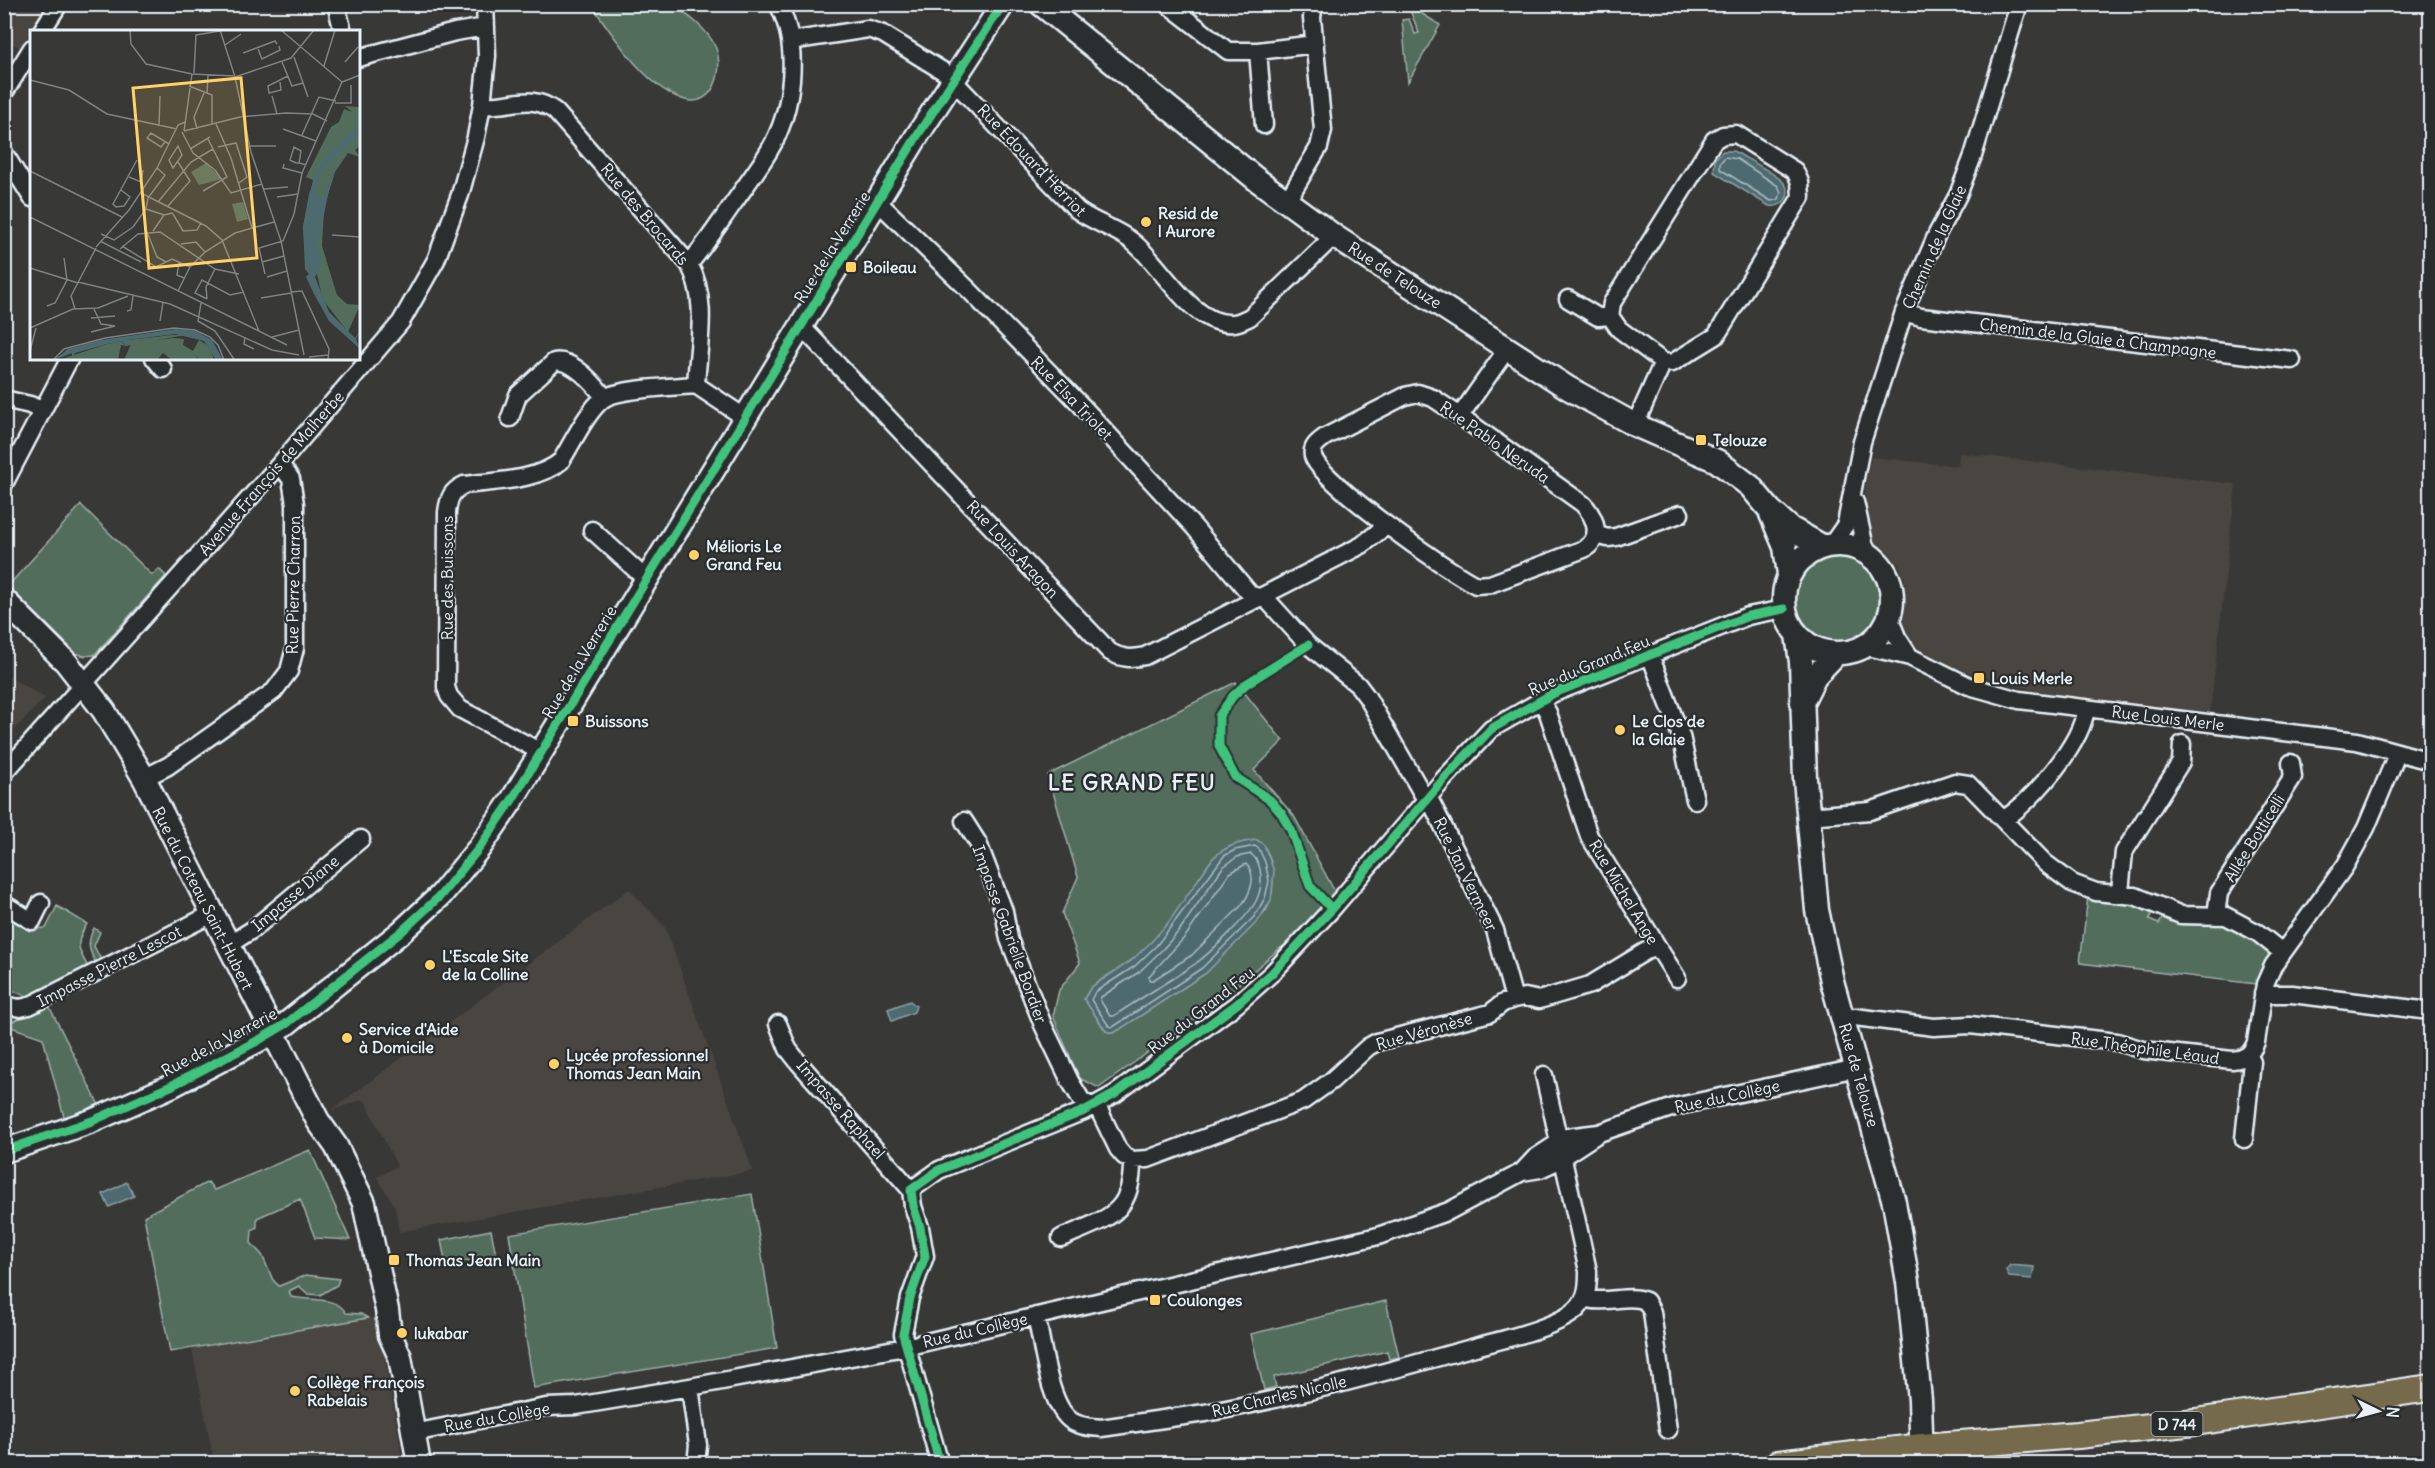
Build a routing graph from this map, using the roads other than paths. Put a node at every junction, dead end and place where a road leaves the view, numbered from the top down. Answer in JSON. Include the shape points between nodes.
{"nodes":[{"id":1,"x":59,"y":4,"type":"edge"},
{"id":2,"x":336,"y":4,"type":"edge"},
{"id":3,"x":778,"y":4,"type":"edge"},
{"id":4,"x":1003,"y":4,"type":"edge"},
{"id":5,"x":1041,"y":4,"type":"edge"},
{"id":6,"x":1167,"y":4,"type":"edge"},
{"id":7,"x":1317,"y":4,"type":"edge"},
{"id":8,"x":2019,"y":4,"type":"edge"},
{"id":9,"x":489,"y":5,"type":"edge"},
{"id":10,"x":486,"y":27,"type":"junction"},
{"id":11,"x":42,"y":30,"type":"edge"},
{"id":12,"x":343,"y":30,"type":"edge"},
{"id":13,"x":790,"y":41,"type":"junction"},
{"id":14,"x":1315,"y":44,"type":"junction"},
{"id":15,"x":30,"y":51,"type":"edge"},
{"id":16,"x":1258,"y":51,"type":"junction"},
{"id":17,"x":360,"y":57,"type":"edge"},
{"id":18,"x":953,"y":80,"type":"junction"},
{"id":19,"x":4,"y":93,"type":"edge"},
{"id":20,"x":482,"y":105,"type":"junction"},
{"id":21,"x":1264,"y":125,"type":"dead end"},
{"id":22,"x":4,"y":153,"type":"edge"},
{"id":23,"x":30,"y":195,"type":"edge"},
{"id":24,"x":1287,"y":201,"type":"junction"},
{"id":25,"x":878,"y":202,"type":"junction"},
{"id":26,"x":1334,"y":236,"type":"junction"},
{"id":27,"x":689,"y":264,"type":"junction"},
{"id":28,"x":1568,"y":298,"type":"dead end"},
{"id":29,"x":1611,"y":310,"type":"junction"},
{"id":30,"x":1904,"y":312,"type":"junction"},
{"id":31,"x":801,"y":326,"type":"junction"},
{"id":32,"x":1507,"y":350,"type":"junction"},
{"id":33,"x":69,"y":360,"type":"edge"},
{"id":34,"x":2292,"y":360,"type":"dead end"},
{"id":35,"x":1663,"y":362,"type":"junction"},
{"id":36,"x":696,"y":385,"type":"junction"},
{"id":37,"x":605,"y":398,"type":"junction"},
{"id":38,"x":4,"y":399,"type":"edge"},
{"id":39,"x":42,"y":411,"type":"junction"},
{"id":40,"x":1460,"y":416,"type":"junction"},
{"id":41,"x":744,"y":417,"type":"junction"},
{"id":42,"x":510,"y":418,"type":"dead end"},
{"id":43,"x":1635,"y":426,"type":"junction"},
{"id":44,"x":280,"y":464,"type":"junction"},
{"id":45,"x":4,"y":484,"type":"edge"},
{"id":46,"x":1853,"y":489,"type":"junction"},
{"id":47,"x":1770,"y":510,"type":"junction"},
{"id":48,"x":1680,"y":514,"type":"dead end"},
{"id":49,"x":1388,"y":525,"type":"junction"},
{"id":50,"x":592,"y":530,"type":"dead end"},
{"id":51,"x":1597,"y":535,"type":"junction"},
{"id":52,"x":1827,"y":545,"type":"junction"},
{"id":53,"x":1866,"y":552,"type":"junction"},
{"id":54,"x":1789,"y":574,"type":"junction"},
{"id":55,"x":647,"y":579,"type":"junction"},
{"id":56,"x":1260,"y":597,"type":"junction"},
{"id":57,"x":4,"y":600,"type":"edge"},
{"id":58,"x":1784,"y":609,"type":"junction"},
{"id":59,"x":1889,"y":617,"type":"junction"},
{"id":60,"x":1797,"y":635,"type":"junction"},
{"id":61,"x":1864,"y":646,"type":"junction"},
{"id":62,"x":1837,"y":653,"type":"junction"},
{"id":63,"x":1650,"y":655,"type":"junction"},
{"id":64,"x":1910,"y":657,"type":"junction"},
{"id":65,"x":84,"y":684,"type":"junction"},
{"id":66,"x":1541,"y":700,"type":"junction"},
{"id":67,"x":1802,"y":702,"type":"junction"},
{"id":68,"x":2086,"y":708,"type":"junction"},
{"id":69,"x":2182,"y":744,"type":"dead end"},
{"id":70,"x":541,"y":752,"type":"junction"},
{"id":71,"x":2398,"y":752,"type":"junction"},
{"id":72,"x":2430,"y":761,"type":"edge"},
{"id":73,"x":2291,"y":762,"type":"dead end"},
{"id":74,"x":4,"y":773,"type":"edge"},
{"id":75,"x":144,"y":778,"type":"junction"},
{"id":76,"x":1428,"y":799,"type":"junction"},
{"id":77,"x":1695,"y":800,"type":"dead end"},
{"id":78,"x":1808,"y":816,"type":"junction"},
{"id":79,"x":964,"y":820,"type":"dead end"},
{"id":80,"x":2003,"y":820,"type":"junction"},
{"id":81,"x":361,"y":838,"type":"dead end"},
{"id":82,"x":2120,"y":892,"type":"junction"},
{"id":83,"x":41,"y":903,"type":"dead end"},
{"id":84,"x":4,"y":904,"type":"edge"},
{"id":85,"x":212,"y":914,"type":"junction"},
{"id":86,"x":2216,"y":915,"type":"junction"},
{"id":87,"x":228,"y":945,"type":"junction"},
{"id":88,"x":1656,"y":945,"type":"junction"},
{"id":89,"x":2282,"y":952,"type":"junction"},
{"id":90,"x":1677,"y":978,"type":"dead end"},
{"id":91,"x":2263,"y":994,"type":"junction"},
{"id":92,"x":1514,"y":999,"type":"junction"},
{"id":93,"x":4,"y":1005,"type":"edge"},
{"id":94,"x":2430,"y":1011,"type":"edge"},
{"id":95,"x":1843,"y":1019,"type":"junction"},
{"id":96,"x":778,"y":1024,"type":"dead end"},
{"id":97,"x":273,"y":1032,"type":"junction"},
{"id":98,"x":2248,"y":1056,"type":"junction"},
{"id":99,"x":1857,"y":1068,"type":"junction"},
{"id":100,"x":1544,"y":1075,"type":"dead end"},
{"id":101,"x":1093,"y":1106,"type":"junction"},
{"id":102,"x":1599,"y":1132,"type":"junction"},
{"id":103,"x":2244,"y":1139,"type":"dead end"},
{"id":104,"x":1559,"y":1140,"type":"junction"},
{"id":105,"x":4,"y":1151,"type":"edge"},
{"id":106,"x":1563,"y":1157,"type":"junction"},
{"id":107,"x":1132,"y":1160,"type":"junction"},
{"id":108,"x":1522,"y":1172,"type":"junction"},
{"id":109,"x":911,"y":1190,"type":"junction"},
{"id":110,"x":1061,"y":1238,"type":"dead end"},
{"id":111,"x":1584,"y":1298,"type":"junction"},
{"id":112,"x":1036,"y":1316,"type":"junction"},
{"id":113,"x":905,"y":1347,"type":"junction"},
{"id":114,"x":690,"y":1387,"type":"junction"},
{"id":115,"x":2430,"y":1388,"type":"edge"},
{"id":116,"x":1668,"y":1430,"type":"dead end"},
{"id":117,"x":412,"y":1432,"type":"junction"},
{"id":118,"x":1922,"y":1455,"type":"edge"},
{"id":119,"x":418,"y":1464,"type":"edge"},
{"id":120,"x":696,"y":1464,"type":"edge"},
{"id":121,"x":940,"y":1464,"type":"edge"},
{"id":122,"x":1778,"y":1464,"type":"edge"}],
"edges":[{"from":1,"to":11,"type":"street"},
{"from":2,"to":12,"type":"street"},
{"from":3,"to":13,"type":"street"},
{"from":4,"to":18,"type":"street","name":"Rue de la Verrerie"},
{"from":5,"to":24,"type":"street","name":"Rue de Telouze"},
{"from":6,"to":16,"type":"street","via":[[1228,51]]},
{"from":7,"to":14,"type":"street","via":[[1312,18]]},
{"from":8,"to":30,"type":"street","name":"Chemin de la Glaie","via":[[1970,166]]},
{"from":9,"to":10,"type":"street","name":"Avenue François de Malherbe"},
{"from":10,"to":17,"type":"street"},
{"from":10,"to":20,"type":"street","name":"Avenue François de Malherbe"},
{"from":13,"to":18,"type":"street","name":"Rue Edouard Herriot","via":[[875,31]]},
{"from":13,"to":27,"type":"street","via":[[785,111],[770,150]]},
{"from":14,"to":16,"type":"street"},
{"from":14,"to":24,"type":"street","via":[[1322,139]]},
{"from":15,"to":19,"type":"street"},
{"from":16,"to":21,"type":"street"},
{"from":18,"to":25,"type":"street","name":"Rue de la Verrerie"},
{"from":18,"to":26,"type":"street","name":"Rue Edouard Herriot","via":[[1077,210],[1135,244],[1194,309],[1220,323],[1236,324],[1250,317]]},
{"from":20,"to":27,"type":"street","name":"Rue des Brocards","via":[[529,100],[548,105]]},
{"from":20,"to":44,"type":"street","name":"Avenue François de Malherbe","via":[[460,195],[440,249],[401,322]]},
{"from":22,"to":23,"type":"street"},
{"from":24,"to":26,"type":"street","name":"Rue de Telouze"},
{"from":25,"to":31,"type":"street","name":"Rue de la Verrerie"},
{"from":25,"to":56,"type":"street","name":"Rue Elsa Triolet","via":[[1081,405],[1250,594]]},
{"from":26,"to":32,"type":"street","name":"Rue de Telouze"},
{"from":27,"to":36,"type":"street","name":"Rue des Brocards","via":[[696,277],[701,309]]},
{"from":28,"to":29,"type":"street","via":[[1598,317]]},
{"from":29,"to":35,"type":"street","via":[[1619,329]]},
{"from":29,"to":35,"type":"street","via":[[1714,140],[1736,134],[1795,171],[1801,197],[1716,336],[1672,363]]},
{"from":30,"to":34,"type":"street","name":"Chemin de la Glaie à Champagne"},
{"from":30,"to":46,"type":"street","name":"Chemin de la Glaie","via":[[1862,442]]},
{"from":31,"to":41,"type":"street","name":"Rue de la Verrerie"},
{"from":31,"to":56,"type":"street","name":"Rue Louis Aragon","via":[[1110,652],[1126,658],[1145,656]]},
{"from":32,"to":40,"type":"street"},
{"from":32,"to":43,"type":"street","name":"Rue de Telouze"},
{"from":33,"to":39,"type":"street"},
{"from":35,"to":43,"type":"street"},
{"from":36,"to":37,"type":"street"},
{"from":36,"to":41,"type":"street"},
{"from":37,"to":42,"type":"street","via":[[569,364],[559,361],[518,395]]},
{"from":37,"to":70,"type":"street","name":"Rue des Buissons","via":[[554,468],[539,474],[464,485],[449,498],[449,696],[460,709]]},
{"from":38,"to":39,"type":"street"},
{"from":39,"to":45,"type":"street"},
{"from":40,"to":49,"type":"street","name":"Rue Pablo Neruda","via":[[1426,394],[1412,394],[1315,446],[1313,457],[1342,491]]},
{"from":40,"to":51,"type":"street","name":"Rue Pablo Neruda","via":[[1584,504]]},
{"from":41,"to":55,"type":"street","name":"Rue de la Verrerie"},
{"from":43,"to":47,"type":"street","name":"Rue de Telouze","via":[[1717,461],[1750,486]]},
{"from":44,"to":65,"type":"street","name":"Avenue François de Malherbe"},
{"from":44,"to":75,"type":"street","name":"Rue Pierre Charron","via":[[291,479],[295,504],[295,648],[289,672],[274,691],[168,766]]},
{"from":46,"to":52,"type":"street","name":"Chemin de la Glaie","via":[[1846,524]]},
{"from":46,"to":53,"type":"street","name":"Chemin de la Glaie"},
{"from":47,"to":52,"type":"street","name":"Rue de Telouze","via":[[1790,528]]},
{"from":47,"to":54,"type":"street","name":"Rue de Telouze","via":[[1785,547]]},
{"from":48,"to":51,"type":"street","via":[[1616,537]]},
{"from":49,"to":51,"type":"street","name":"Rue Pablo Neruda","via":[[1469,582],[1483,586],[1584,549]]},
{"from":49,"to":56,"type":"street","via":[[1362,545]]},
{"from":50,"to":55,"type":"street"},
{"from":52,"to":53,"type":"street","via":[[1850,545]]},
{"from":52,"to":54,"type":"street","via":[[1806,554]]},
{"from":53,"to":59,"type":"street","via":[[1887,576],[1892,597]]},
{"from":54,"to":58,"type":"street"},
{"from":55,"to":70,"type":"street","name":"Rue de la Verrerie"},
{"from":56,"to":76,"type":"street","name":"Rue Jan Vermeer","via":[[1308,645],[1358,685]]},
{"from":57,"to":65,"type":"street","name":"Rue du Coteau Saint-Hubert"},
{"from":58,"to":60,"type":"street"},
{"from":58,"to":63,"type":"street","name":"Rue du Grand Feu","via":[[1748,616]]},
{"from":59,"to":61,"type":"street","via":[[1874,640]]},
{"from":59,"to":64,"type":"street"},
{"from":60,"to":62,"type":"street","via":[[1815,648]]},
{"from":60,"to":67,"type":"street","name":"Rue de Telouze"},
{"from":61,"to":62,"type":"street"},
{"from":61,"to":64,"type":"street","name":"Rue Louis Merle"},
{"from":62,"to":67,"type":"street","via":[[1815,676]]},
{"from":63,"to":66,"type":"street","name":"Rue du Grand Feu"},
{"from":63,"to":77,"type":"street","via":[[1681,736]]},
{"from":64,"to":68,"type":"street","name":"Rue Louis Merle","via":[[1969,686],[1996,694]]},
{"from":65,"to":74,"type":"street","name":"Avenue François de Malherbe"},
{"from":65,"to":75,"type":"street","name":"Rue du Coteau Saint-Hubert"},
{"from":66,"to":76,"type":"street","name":"Rue du Grand Feu","via":[[1481,737]]},
{"from":66,"to":88,"type":"street","name":"Rue Michel Ange","via":[[1589,836]]},
{"from":67,"to":78,"type":"street","name":"Rue de Telouze"},
{"from":68,"to":71,"type":"street","name":"Rue Louis Merle","via":[[2323,736]]},
{"from":68,"to":80,"type":"street","via":[[2082,728],[2048,780]]},
{"from":69,"to":82,"type":"street","via":[[2181,762],[2124,852]]},
{"from":70,"to":97,"type":"street","name":"Rue de la Verrerie","via":[[497,825],[440,896],[340,982]]},
{"from":71,"to":72,"type":"street","name":"Rue Louis Merle"},
{"from":71,"to":89,"type":"street","via":[[2366,828],[2345,866]]},
{"from":73,"to":86,"type":"street","name":"Allée Botticelli","via":[[2293,777],[2219,893]]},
{"from":75,"to":85,"type":"street","name":"Rue du Coteau Saint-Hubert"},
{"from":76,"to":92,"type":"street","name":"Rue Jan Vermeer","via":[[1495,930]]},
{"from":76,"to":101,"type":"street","name":"Rue du Grand Feu","via":[[1272,973],[1228,1011]]},
{"from":78,"to":80,"type":"street","via":[[1870,811],[1962,782]]},
{"from":78,"to":95,"type":"street","name":"Rue de Telouze","via":[[1817,910]]},
{"from":79,"to":101,"type":"street","name":"Impasse Gabrielle Bordier","via":[[978,843],[1043,1025],[1082,1101]]},
{"from":80,"to":82,"type":"street","via":[[2065,879],[2096,892]]},
{"from":81,"to":87,"type":"street","name":"Impasse Diane","via":[[252,930]]},
{"from":82,"to":86,"type":"street","via":[[2181,915]]},
{"from":83,"to":84,"type":"street","via":[[32,921]]},
{"from":85,"to":87,"type":"street","name":"Rue du Coteau Saint-Hubert"},
{"from":85,"to":93,"type":"street","name":"Impasse Pierre Lescot","via":[[29,1006]]},
{"from":86,"to":89,"type":"street","via":[[2235,920]]},
{"from":87,"to":97,"type":"street","name":"Rue du Coteau Saint-Hubert"},
{"from":88,"to":90,"type":"street","name":"Rue Michel Ange"},
{"from":88,"to":92,"type":"street","name":"Rue Véronèse","via":[[1580,989],[1539,1000]]},
{"from":89,"to":91,"type":"street"},
{"from":91,"to":94,"type":"street"},
{"from":91,"to":98,"type":"street","via":[[2256,1042]]},
{"from":92,"to":107,"type":"street","name":"Rue Véronèse","via":[[1490,1013],[1377,1042],[1303,1101],[1148,1159]]},
{"from":95,"to":98,"type":"street","name":"Rue Théophile Léaud","via":[[1855,1017],[1934,1027],[1970,1025],[2232,1060]]},
{"from":95,"to":99,"type":"street","name":"Rue de Telouze"},
{"from":96,"to":109,"type":"street","name":"Impasse Raphael","via":[[788,1049],[799,1063]]},
{"from":97,"to":105,"type":"street","name":"Rue de la Verrerie","via":[[171,1086],[92,1121]]},
{"from":97,"to":117,"type":"street","name":"Rue du Coteau Saint-Hubert","via":[[364,1203],[390,1335],[400,1357]]},
{"from":98,"to":103,"type":"street","via":[[2252,1062]]},
{"from":99,"to":102,"type":"street","name":"Rue du Collège","via":[[1674,1107]]},
{"from":99,"to":118,"type":"street","name":"Rue de Telouze","via":[[1901,1237],[1920,1400]]},
{"from":100,"to":104,"type":"street"},
{"from":101,"to":107,"type":"street","via":[[1099,1110],[1118,1149]]},
{"from":101,"to":109,"type":"street","name":"Rue du Grand Feu","via":[[939,1170]]},
{"from":102,"to":104,"type":"street","name":"Rue du Collège"},
{"from":102,"to":106,"type":"street","name":"Rue du Collège"},
{"from":104,"to":106,"type":"street"},
{"from":104,"to":108,"type":"street","name":"Rue du Collège"},
{"from":106,"to":108,"type":"street","name":"Rue du Collège","via":[[1540,1169]]},
{"from":106,"to":111,"type":"street","via":[[1588,1271]]},
{"from":107,"to":110,"type":"street","via":[[1131,1185],[1120,1208],[1113,1215]]},
{"from":108,"to":112,"type":"street","name":"Rue du Collège","via":[[1449,1211],[1378,1236]]},
{"from":109,"to":113,"type":"street","via":[[925,1256],[904,1318]]},
{"from":111,"to":112,"type":"street","name":"Rue Charles Nicolle","via":[[1565,1317],[1392,1371],[1206,1412],[1101,1428],[1072,1421],[1055,1400]]},
{"from":111,"to":116,"type":"street","via":[[1606,1301],[1637,1297],[1646,1301],[1652,1312]]},
{"from":112,"to":113,"type":"street","name":"Rue du Collège"},
{"from":113,"to":114,"type":"street","name":"Rue du Collège"},
{"from":113,"to":121,"type":"street"},
{"from":114,"to":117,"type":"street","name":"Rue du Collège","via":[[576,1406],[546,1407]]},
{"from":114,"to":120,"type":"street","via":[[698,1445]]},
{"from":115,"to":118,"type":"main road","number":"D 744"},
{"from":117,"to":119,"type":"street","name":"Rue du Coteau Saint-Hubert"},
{"from":118,"to":122,"type":"main road","number":"D 744"}]}
